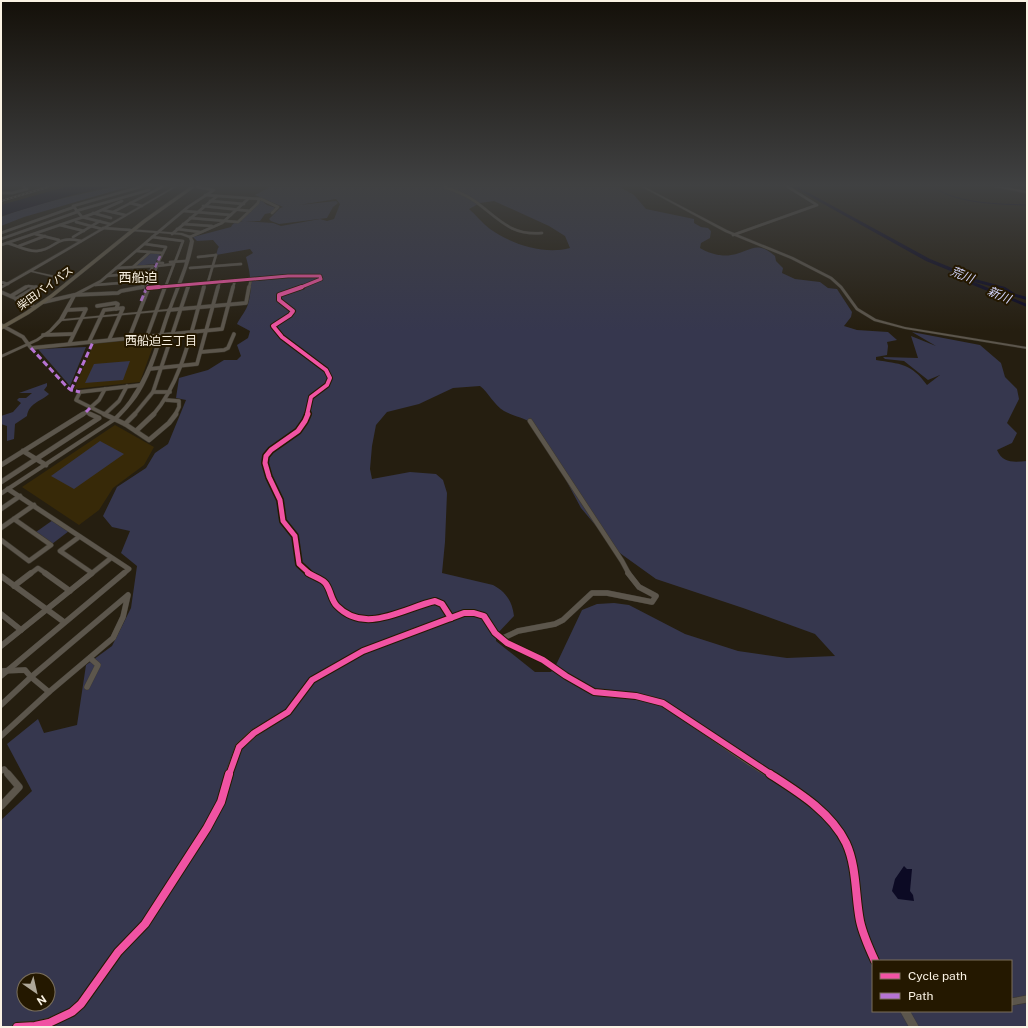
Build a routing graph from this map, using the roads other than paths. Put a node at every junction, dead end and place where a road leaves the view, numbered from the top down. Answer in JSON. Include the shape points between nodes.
{"nodes":[{"id":1,"x":12,"y":235,"type":"edge"},
{"id":2,"x":31,"y":235,"type":"edge"},
{"id":3,"x":39,"y":235,"type":"edge"},
{"id":4,"x":77,"y":235,"type":"edge"},
{"id":5,"x":93,"y":235,"type":"edge"},
{"id":6,"x":126,"y":235,"type":"edge"},
{"id":7,"x":126,"y":235,"type":"edge"},
{"id":8,"x":178,"y":235,"type":"edge"},
{"id":9,"x":195,"y":235,"type":"edge"},
{"id":10,"x":733,"y":235,"type":"edge"},
{"id":11,"x":45,"y":236,"type":"junction"},
{"id":12,"x":7,"y":237,"type":"junction"},
{"id":13,"x":73,"y":237,"type":"dead end"},
{"id":14,"x":152,"y":237,"type":"joint"},
{"id":15,"x":190,"y":237,"type":"junction"},
{"id":16,"x":1,"y":239,"type":"edge"},
{"id":17,"x":59,"y":240,"type":"junction"},
{"id":18,"x":82,"y":241,"type":"junction"},
{"id":19,"x":8,"y":243,"type":"junction"},
{"id":20,"x":145,"y":244,"type":"junction"},
{"id":21,"x":1,"y":245,"type":"edge"},
{"id":22,"x":18,"y":247,"type":"junction"},
{"id":23,"x":137,"y":251,"type":"junction"},
{"id":24,"x":150,"y":252,"type":"junction"},
{"id":25,"x":163,"y":253,"type":"junction"},
{"id":26,"x":198,"y":257,"type":"dead end"},
{"id":27,"x":186,"y":261,"type":"junction"},
{"id":28,"x":176,"y":262,"type":"junction"},
{"id":29,"x":242,"y":264,"type":"dead end"},
{"id":30,"x":133,"y":267,"type":"junction"},
{"id":31,"x":213,"y":267,"type":"junction"},
{"id":32,"x":116,"y":268,"type":"junction"},
{"id":33,"x":190,"y":268,"type":"dead end"},
{"id":34,"x":30,"y":271,"type":"junction"},
{"id":35,"x":106,"y":276,"type":"junction"},
{"id":36,"x":251,"y":279,"type":"junction"},
{"id":37,"x":235,"y":280,"type":"junction"},
{"id":38,"x":64,"y":281,"type":"junction"},
{"id":39,"x":220,"y":281,"type":"junction"},
{"id":40,"x":206,"y":282,"type":"junction"},
{"id":41,"x":2,"y":283,"type":"edge"},
{"id":42,"x":8,"y":284,"type":"junction"},
{"id":43,"x":189,"y":284,"type":"junction"},
{"id":44,"x":95,"y":285,"type":"junction"},
{"id":45,"x":179,"y":285,"type":"junction"},
{"id":46,"x":166,"y":286,"type":"junction"},
{"id":47,"x":1,"y":288,"type":"edge"},
{"id":48,"x":148,"y":288,"type":"junction"},
{"id":49,"x":1,"y":292,"type":"edge"},
{"id":50,"x":74,"y":295,"type":"junction"},
{"id":51,"x":11,"y":296,"type":"junction"},
{"id":52,"x":16,"y":298,"type":"junction"},
{"id":53,"x":44,"y":302,"type":"junction"},
{"id":54,"x":229,"y":304,"type":"junction"},
{"id":55,"x":33,"y":306,"type":"junction"},
{"id":56,"x":97,"y":306,"type":"dead end"},
{"id":57,"x":213,"y":306,"type":"junction"},
{"id":58,"x":197,"y":307,"type":"junction"},
{"id":59,"x":116,"y":309,"type":"junction"},
{"id":60,"x":181,"y":309,"type":"junction"},
{"id":61,"x":67,"y":310,"type":"junction"},
{"id":62,"x":169,"y":310,"type":"junction"},
{"id":63,"x":156,"y":311,"type":"junction"},
{"id":64,"x":138,"y":313,"type":"junction"},
{"id":65,"x":120,"y":315,"type":"junction"},
{"id":66,"x":101,"y":316,"type":"junction"},
{"id":67,"x":81,"y":318,"type":"junction"},
{"id":68,"x":61,"y":320,"type":"junction"},
{"id":69,"x":2,"y":326,"type":"edge"},
{"id":70,"x":207,"y":331,"type":"junction"},
{"id":71,"x":190,"y":332,"type":"junction"},
{"id":72,"x":73,"y":334,"type":"junction"},
{"id":73,"x":162,"y":334,"type":"junction"},
{"id":74,"x":173,"y":334,"type":"junction"},
{"id":75,"x":234,"y":334,"type":"dead end"},
{"id":76,"x":44,"y":335,"type":"junction"},
{"id":77,"x":147,"y":336,"type":"junction"},
{"id":78,"x":128,"y":338,"type":"junction"},
{"id":79,"x":109,"y":340,"type":"junction"},
{"id":80,"x":89,"y":342,"type":"junction"},
{"id":81,"x":29,"y":344,"type":"junction"},
{"id":82,"x":69,"y":344,"type":"junction"},
{"id":83,"x":1027,"y":348,"type":"edge"},
{"id":84,"x":201,"y":352,"type":"junction"},
{"id":85,"x":1,"y":357,"type":"edge"},
{"id":86,"x":179,"y":366,"type":"junction"},
{"id":87,"x":161,"y":368,"type":"junction"},
{"id":88,"x":149,"y":369,"type":"junction"},
{"id":89,"x":142,"y":385,"type":"junction"},
{"id":90,"x":127,"y":386,"type":"junction"},
{"id":91,"x":104,"y":389,"type":"junction"},
{"id":92,"x":153,"y":392,"type":"junction"},
{"id":93,"x":170,"y":392,"type":"junction"},
{"id":94,"x":166,"y":400,"type":"junction"},
{"id":95,"x":90,"y":408,"type":"junction"},
{"id":96,"x":105,"y":414,"type":"junction"},
{"id":97,"x":115,"y":419,"type":"junction"},
{"id":98,"x":530,"y":421,"type":"dead end"},
{"id":99,"x":125,"y":424,"type":"junction"},
{"id":100,"x":136,"y":430,"type":"junction"},
{"id":101,"x":23,"y":451,"type":"junction"},
{"id":102,"x":36,"y":459,"type":"junction"},
{"id":103,"x":1,"y":465,"type":"edge"},
{"id":104,"x":46,"y":465,"type":"junction"},
{"id":105,"x":1,"y":482,"type":"edge"},
{"id":106,"x":8,"y":489,"type":"junction"},
{"id":107,"x":1,"y":494,"type":"edge"},
{"id":108,"x":20,"y":496,"type":"junction"},
{"id":109,"x":34,"y":505,"type":"junction"},
{"id":110,"x":1,"y":509,"type":"edge"},
{"id":111,"x":14,"y":519,"type":"junction"},
{"id":112,"x":1,"y":528,"type":"edge"},
{"id":113,"x":79,"y":537,"type":"junction"},
{"id":114,"x":1,"y":540,"type":"edge"},
{"id":115,"x":111,"y":558,"type":"junction"},
{"id":116,"x":92,"y":573,"type":"junction"},
{"id":117,"x":3,"y":579,"type":"edge"},
{"id":118,"x":14,"y":586,"type":"junction"},
{"id":119,"x":70,"y":591,"type":"junction"},
{"id":120,"x":46,"y":610,"type":"junction"},
{"id":121,"x":1,"y":614,"type":"edge"},
{"id":122,"x":451,"y":618,"type":"junction"},
{"id":123,"x":64,"y":622,"type":"junction"},
{"id":124,"x":21,"y":630,"type":"junction"},
{"id":125,"x":501,"y":639,"type":"junction"},
{"id":126,"x":1,"y":646,"type":"edge"},
{"id":127,"x":90,"y":658,"type":"junction"},
{"id":128,"x":4,"y":671,"type":"edge"},
{"id":129,"x":1,"y":676,"type":"edge"},
{"id":130,"x":31,"y":677,"type":"junction"},
{"id":131,"x":87,"y":688,"type":"dead end"},
{"id":132,"x":49,"y":692,"type":"junction"},
{"id":133,"x":1,"y":705,"type":"edge"},
{"id":134,"x":1,"y":736,"type":"edge"},
{"id":135,"x":1,"y":772,"type":"edge"},
{"id":136,"x":1,"y":806,"type":"edge"},
{"id":137,"x":875,"y":960,"type":"edge"},
{"id":138,"x":1027,"y":999,"type":"edge"},
{"id":139,"x":1012,"y":1002,"type":"edge"},
{"id":140,"x":906,"y":1012,"type":"edge"},
{"id":141,"x":17,"y":1027,"type":"edge"},
{"id":142,"x":914,"y":1027,"type":"edge"}],
"edges":[{"from":1,"to":12,"type":"street"},
{"from":2,"to":19,"type":"street"},
{"from":3,"to":11,"type":"street"},
{"from":4,"to":13,"type":"street"},
{"from":5,"to":18,"type":"street"},
{"from":6,"to":38,"type":"highway","name":"柴田バイパス","via":[[72,278]]},
{"from":7,"to":53,"type":"highway","name":"柴田バイパス"},
{"from":8,"to":15,"type":"street"},
{"from":9,"to":15,"type":"street"},
{"from":10,"to":83,"type":"street","via":[[792,258],[831,278],[857,309],[875,320],[905,328]]},
{"from":11,"to":17,"type":"street"},
{"from":11,"to":22,"type":"street"},
{"from":12,"to":16,"type":"street"},
{"from":12,"to":19,"type":"street"},
{"from":14,"to":20,"type":"street"},
{"from":14,"to":28,"type":"street","via":[[183,241]]},
{"from":15,"to":27,"type":"street","via":[[192,242]]},
{"from":17,"to":18,"type":"street","via":[[68,238]]},
{"from":17,"to":22,"type":"street","via":[[42,250]]},
{"from":18,"to":34,"type":"street"},
{"from":19,"to":21,"type":"street"},
{"from":19,"to":22,"type":"street"},
{"from":20,"to":23,"type":"street"},
{"from":20,"to":25,"type":"street","via":[[166,247]]},
{"from":23,"to":24,"type":"street"},
{"from":23,"to":32,"type":"street"},
{"from":24,"to":25,"type":"street"},
{"from":24,"to":30,"type":"street"},
{"from":25,"to":28,"type":"street","via":[[158,263]]},
{"from":26,"to":31,"type":"street","via":[[216,255]]},
{"from":27,"to":28,"type":"street"},
{"from":27,"to":45,"type":"street"},
{"from":29,"to":31,"type":"street"},
{"from":30,"to":32,"type":"street"},
{"from":30,"to":35,"type":"street","via":[[153,266],[150,272]]},
{"from":31,"to":33,"type":"street"},
{"from":31,"to":40,"type":"street"},
{"from":32,"to":35,"type":"street"},
{"from":34,"to":38,"type":"street"},
{"from":34,"to":42,"type":"street"},
{"from":35,"to":44,"type":"street"},
{"from":36,"to":37,"type":"street"},
{"from":36,"to":54,"type":"street","via":[[246,303]]},
{"from":36,"to":122,"type":"street","via":[[303,275],[321,278],[314,283],[279,295],[279,300],[293,312],[273,326],[282,337],[326,370],[330,378],[327,386],[311,397],[308,414],[300,429],[270,450],[266,460],[267,476],[282,506],[282,519],[294,536],[298,562],[307,572],[325,583],[334,603],[352,616],[380,619],[435,601],[442,604]]},
{"from":37,"to":39,"type":"street"},
{"from":37,"to":54,"type":"street"},
{"from":38,"to":55,"type":"highway","name":"柴田バイパス"},
{"from":39,"to":40,"type":"street"},
{"from":39,"to":57,"type":"street"},
{"from":40,"to":43,"type":"street"},
{"from":40,"to":58,"type":"street"},
{"from":41,"to":42,"type":"street"},
{"from":42,"to":47,"type":"street"},
{"from":43,"to":45,"type":"street"},
{"from":43,"to":60,"type":"street"},
{"from":44,"to":50,"type":"street"},
{"from":44,"to":50,"type":"street","via":[[146,281],[142,288],[118,293]]},
{"from":45,"to":46,"type":"street"},
{"from":45,"to":62,"type":"street"},
{"from":46,"to":48,"type":"street"},
{"from":46,"to":48,"type":"street","via":[[174,264],[157,266]]},
{"from":46,"to":63,"type":"street"},
{"from":48,"to":64,"type":"street"},
{"from":49,"to":51,"type":"street"},
{"from":50,"to":53,"type":"street"},
{"from":50,"to":61,"type":"street"},
{"from":51,"to":52,"type":"street"},
{"from":51,"to":52,"type":"street","via":[[28,286],[36,287]]},
{"from":52,"to":55,"type":"street"},
{"from":53,"to":69,"type":"highway","name":"柴田バイパス"},
{"from":54,"to":57,"type":"street"},
{"from":54,"to":70,"type":"street","via":[[222,330]]},
{"from":55,"to":69,"type":"highway","name":"柴田バイパス"},
{"from":56,"to":59,"type":"street","via":[[116,303]]},
{"from":57,"to":58,"type":"street"},
{"from":57,"to":70,"type":"street"},
{"from":58,"to":60,"type":"street"},
{"from":58,"to":71,"type":"street"},
{"from":59,"to":65,"type":"street","via":[[123,308]]},
{"from":59,"to":66,"type":"street","via":[[104,310]]},
{"from":60,"to":62,"type":"street"},
{"from":60,"to":74,"type":"street"},
{"from":61,"to":67,"type":"street","via":[[86,309]]},
{"from":61,"to":68,"type":"street"},
{"from":62,"to":63,"type":"street"},
{"from":62,"to":73,"type":"street"},
{"from":63,"to":64,"type":"street"},
{"from":63,"to":77,"type":"street"},
{"from":64,"to":65,"type":"street"},
{"from":64,"to":78,"type":"street"},
{"from":65,"to":66,"type":"street"},
{"from":65,"to":79,"type":"street"},
{"from":66,"to":67,"type":"street"},
{"from":66,"to":80,"type":"street"},
{"from":67,"to":68,"type":"street"},
{"from":67,"to":72,"type":"street"},
{"from":68,"to":76,"type":"street"},
{"from":69,"to":81,"type":"street","via":[[18,333]]},
{"from":70,"to":71,"type":"street"},
{"from":70,"to":84,"type":"street"},
{"from":71,"to":74,"type":"street"},
{"from":71,"to":86,"type":"street"},
{"from":72,"to":76,"type":"street"},
{"from":72,"to":82,"type":"street"},
{"from":73,"to":74,"type":"street"},
{"from":73,"to":77,"type":"street"},
{"from":73,"to":88,"type":"street"},
{"from":74,"to":87,"type":"street"},
{"from":75,"to":84,"type":"street","via":[[228,348]]},
{"from":76,"to":81,"type":"street"},
{"from":77,"to":78,"type":"street"},
{"from":78,"to":79,"type":"street"},
{"from":79,"to":80,"type":"street"},
{"from":80,"to":82,"type":"street"},
{"from":81,"to":82,"type":"street","via":[[31,348]]},
{"from":81,"to":85,"type":"street"},
{"from":84,"to":86,"type":"street","via":[[197,364]]},
{"from":86,"to":87,"type":"street"},
{"from":86,"to":93,"type":"street"},
{"from":87,"to":88,"type":"street"},
{"from":87,"to":92,"type":"street"},
{"from":88,"to":89,"type":"street"},
{"from":89,"to":90,"type":"street"},
{"from":89,"to":97,"type":"street","via":[[131,404]]},
{"from":90,"to":91,"type":"street"},
{"from":90,"to":96,"type":"street","via":[[119,401]]},
{"from":91,"to":95,"type":"street"},
{"from":91,"to":95,"type":"street","via":[[80,392],[76,400]]},
{"from":92,"to":93,"type":"street"},
{"from":92,"to":99,"type":"street"},
{"from":93,"to":94,"type":"street"},
{"from":94,"to":100,"type":"street","via":[[152,417]]},
{"from":94,"to":100,"type":"street","via":[[180,403],[176,413],[164,427],[149,440]]},
{"from":95,"to":96,"type":"street"},
{"from":96,"to":97,"type":"street"},
{"from":97,"to":99,"type":"street"},
{"from":97,"to":104,"type":"street"},
{"from":98,"to":125,"type":"street","via":[[631,578],[639,587],[656,596],[652,602],[592,593],[563,620],[518,631]]},
{"from":99,"to":100,"type":"street"},
{"from":101,"to":102,"type":"street"},
{"from":101,"to":102,"type":"street","via":[[86,412],[99,418]]},
{"from":101,"to":103,"type":"street"},
{"from":102,"to":104,"type":"street"},
{"from":102,"to":105,"type":"street"},
{"from":104,"to":106,"type":"street"},
{"from":106,"to":107,"type":"street"},
{"from":106,"to":108,"type":"street"},
{"from":108,"to":109,"type":"street"},
{"from":108,"to":110,"type":"street"},
{"from":109,"to":111,"type":"street"},
{"from":109,"to":113,"type":"street"},
{"from":111,"to":112,"type":"street"},
{"from":111,"to":114,"type":"street","via":[[51,545],[29,561]]},
{"from":113,"to":115,"type":"street"},
{"from":113,"to":116,"type":"street","via":[[60,551]]},
{"from":115,"to":116,"type":"street"},
{"from":115,"to":123,"type":"street","via":[[129,570]]},
{"from":116,"to":119,"type":"street"},
{"from":117,"to":118,"type":"street"},
{"from":118,"to":119,"type":"street","via":[[38,568]]},
{"from":118,"to":120,"type":"street"},
{"from":119,"to":120,"type":"street"},
{"from":120,"to":123,"type":"street"},
{"from":120,"to":124,"type":"street"},
{"from":121,"to":124,"type":"street"},
{"from":122,"to":125,"type":"street","via":[[469,612],[484,616]]},
{"from":122,"to":141,"type":"street","via":[[363,651],[317,676],[288,712],[254,732],[239,747],[221,802],[208,828],[145,924],[118,952],[89,994],[72,1012],[61,1018],[35,1026]]},
{"from":123,"to":128,"type":"street"},
{"from":124,"to":126,"type":"street"},
{"from":125,"to":137,"type":"street","via":[[543,660],[594,692],[636,696],[663,703],[829,818],[846,844],[861,922]]},
{"from":127,"to":130,"type":"street","via":[[113,638],[123,617],[128,595]]},
{"from":127,"to":131,"type":"street","via":[[98,664]]},
{"from":127,"to":132,"type":"street"},
{"from":128,"to":129,"type":"street"},
{"from":128,"to":130,"type":"street","via":[[25,670]]},
{"from":130,"to":132,"type":"street"},
{"from":130,"to":133,"type":"street"},
{"from":132,"to":134,"type":"street"},
{"from":135,"to":136,"type":"street","via":[[4,768],[19,787]]},
{"from":138,"to":139,"type":"street"},
{"from":140,"to":142,"type":"street"}]}
